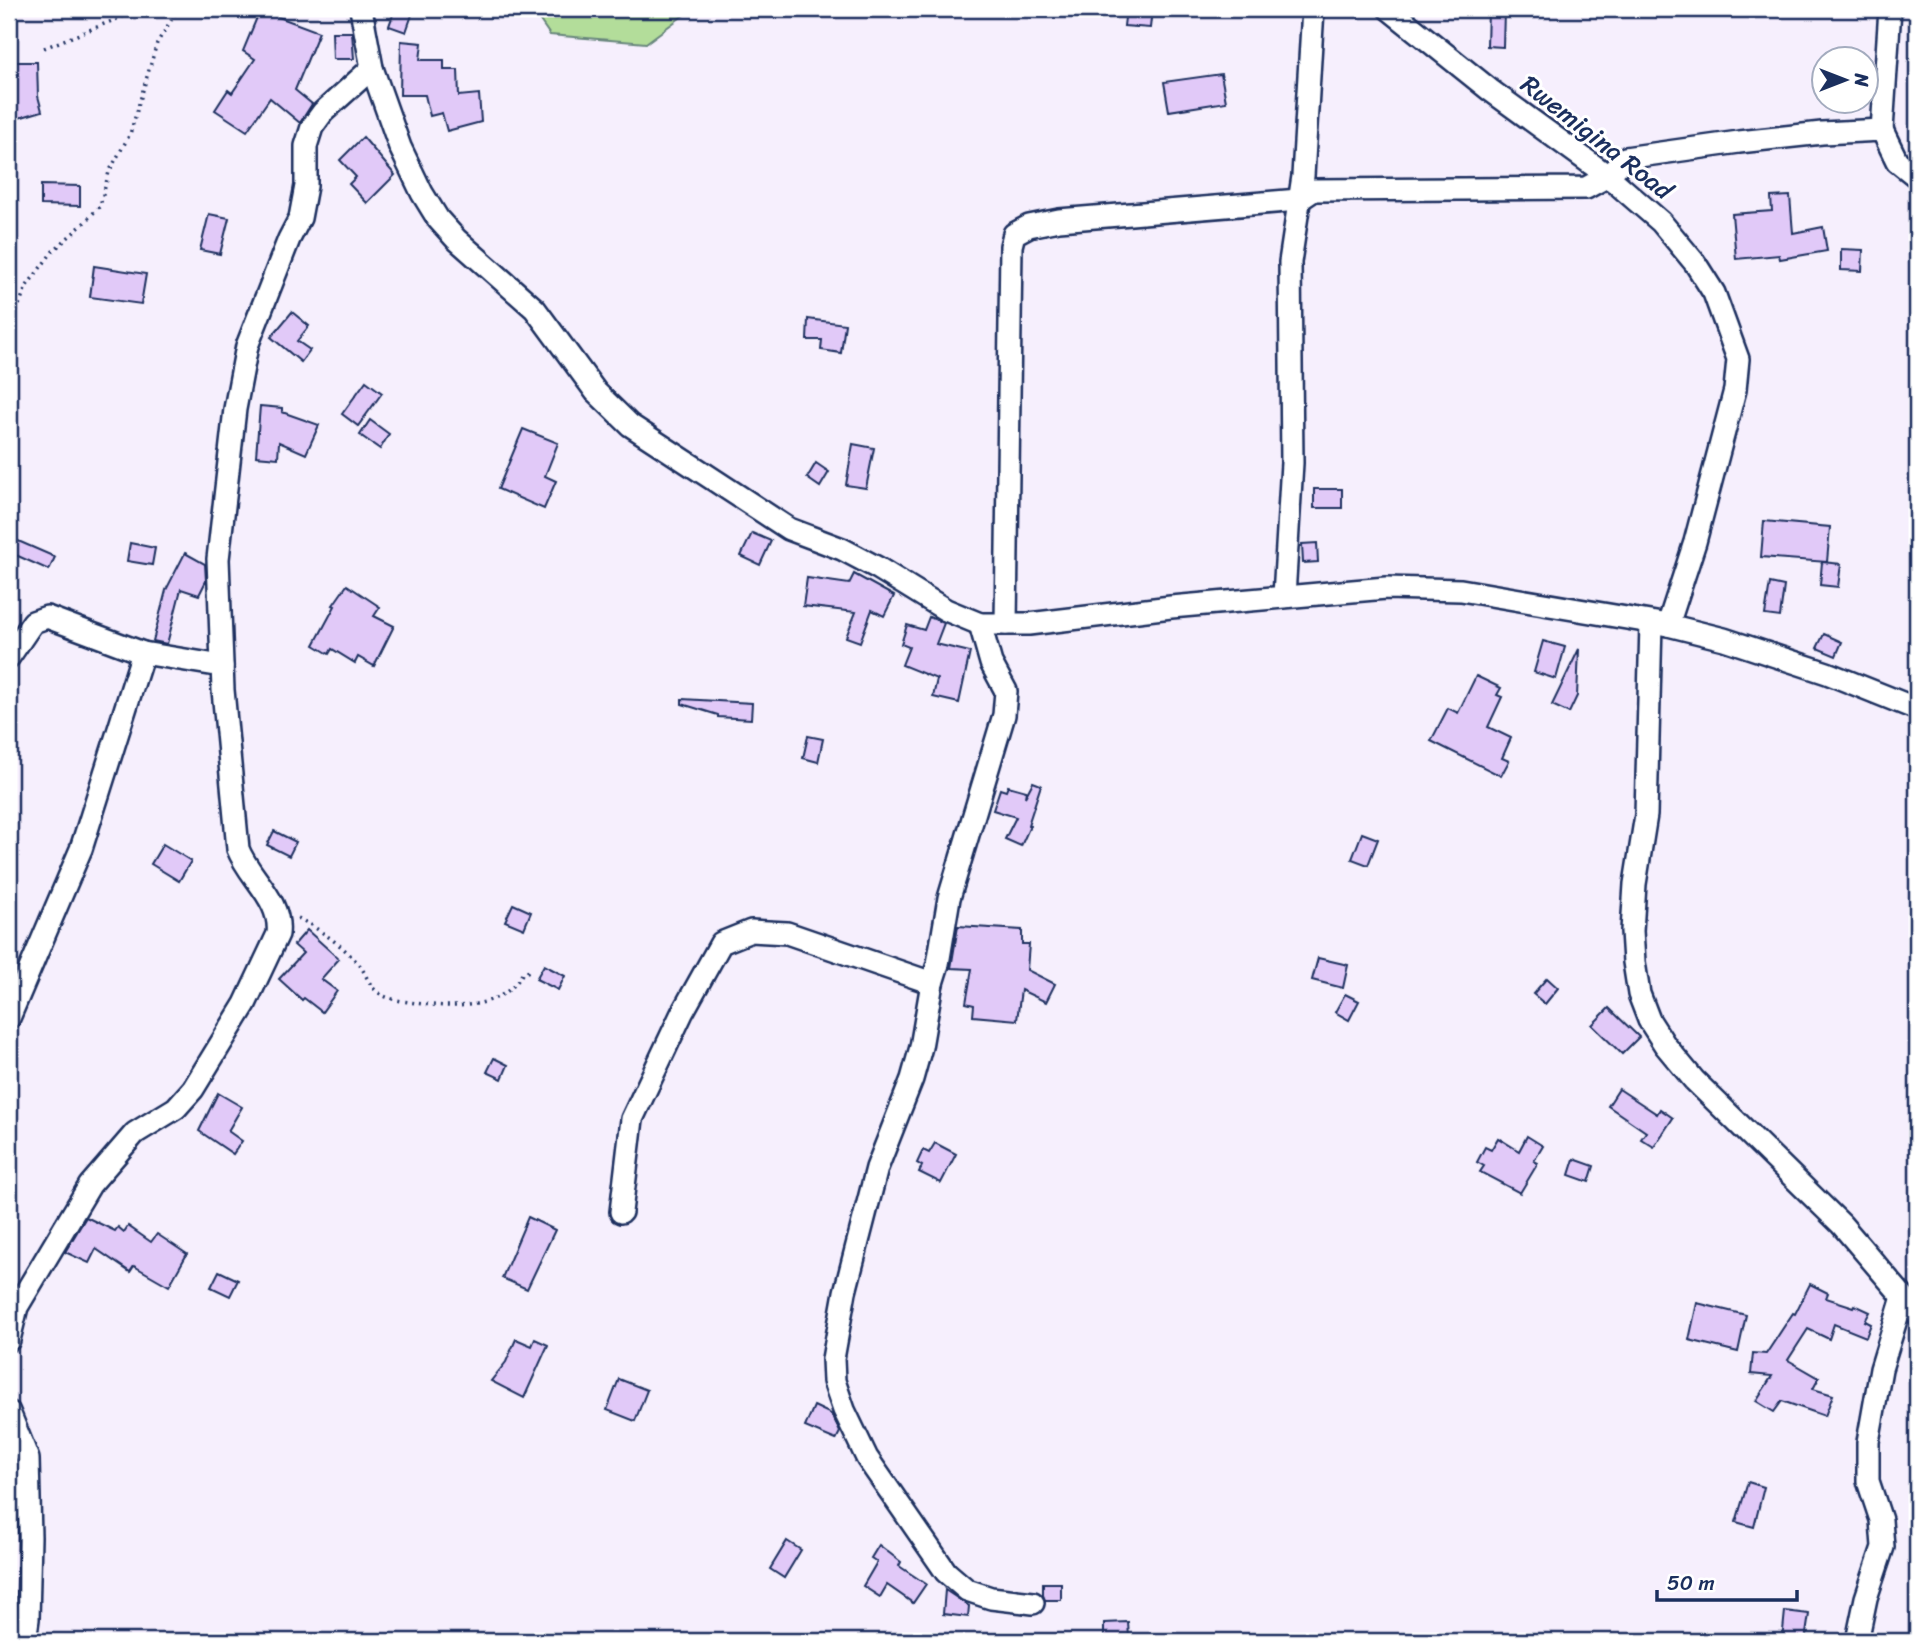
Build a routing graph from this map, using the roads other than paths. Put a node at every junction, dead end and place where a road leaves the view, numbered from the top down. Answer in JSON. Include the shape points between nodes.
{"nodes":[{"id":1,"x":361,"y":9,"type":"edge"},
{"id":2,"x":1313,"y":9,"type":"edge"},
{"id":3,"x":1389,"y":9,"type":"edge"},
{"id":4,"x":1890,"y":9,"type":"edge"},
{"id":5,"x":372,"y":68,"type":"junction"},
{"id":6,"x":1882,"y":130,"type":"junction"},
{"id":7,"x":1608,"y":176,"type":"junction"},
{"id":8,"x":1917,"y":177,"type":"edge"},
{"id":9,"x":1299,"y":200,"type":"junction"},
{"id":10,"x":1284,"y":596,"type":"junction"},
{"id":11,"x":980,"y":624,"type":"junction"},
{"id":12,"x":1006,"y":624,"type":"junction"},
{"id":13,"x":1659,"y":624,"type":"junction"},
{"id":14,"x":143,"y":653,"type":"junction"},
{"id":15,"x":9,"y":657,"type":"edge"},
{"id":16,"x":222,"y":666,"type":"junction"},
{"id":17,"x":1917,"y":709,"type":"edge"},
{"id":18,"x":932,"y":983,"type":"junction"},
{"id":19,"x":9,"y":1018,"type":"edge"},
{"id":20,"x":621,"y":1212,"type":"dead end"},
{"id":21,"x":1903,"y":1297,"type":"junction"},
{"id":22,"x":1917,"y":1313,"type":"edge"},
{"id":23,"x":9,"y":1340,"type":"edge"},
{"id":24,"x":9,"y":1412,"type":"edge"},
{"id":25,"x":1033,"y":1603,"type":"dead end"},
{"id":26,"x":25,"y":1641,"type":"edge"},
{"id":27,"x":1857,"y":1641,"type":"edge"}],
"edges":[{"from":1,"to":5,"type":"street"},
{"from":2,"to":9,"type":"street"},
{"from":3,"to":7,"type":"street","name":"Rwemigina Road"},
{"from":4,"to":6,"type":"street"},
{"from":5,"to":11,"type":"street","via":[[400,147],[439,219],[535,309],[597,391],[630,425],[789,529],[842,549],[946,610]]},
{"from":5,"to":16,"type":"street","via":[[312,127],[300,218],[247,346],[218,559]]},
{"from":6,"to":7,"type":"street","via":[[1739,142],[1625,158]]},
{"from":6,"to":8,"type":"street","via":[[1897,161]]},
{"from":7,"to":9,"type":"street","via":[[1586,188],[1314,190]]},
{"from":7,"to":13,"type":"street","name":"Rwemigina Road","via":[[1661,222],[1695,263],[1714,293],[1738,359],[1735,390],[1695,542]]},
{"from":9,"to":10,"type":"street","via":[[1290,262],[1292,463]]},
{"from":9,"to":12,"type":"street","via":[[1059,220],[1014,234]]},
{"from":10,"to":12,"type":"street"},
{"from":10,"to":13,"type":"street","via":[[1386,588],[1461,590]]},
{"from":11,"to":12,"type":"street"},
{"from":11,"to":18,"type":"street","via":[[991,663],[1006,691],[1004,715],[949,898]]},
{"from":13,"to":17,"type":"street","via":[[1724,639]]},
{"from":13,"to":21,"type":"street","name":"Rwemigina Road","via":[[1646,815],[1632,931],[1639,994],[1649,1020],[1694,1080],[1841,1224]]},
{"from":14,"to":15,"type":"street","via":[[47,617],[33,622]]},
{"from":14,"to":16,"type":"street"},
{"from":14,"to":19,"type":"street","via":[[80,849]]},
{"from":16,"to":23,"type":"street","via":[[238,849],[276,910],[278,934],[245,1004],[193,1089],[176,1108],[135,1133],[90,1185],[18,1307]]},
{"from":18,"to":20,"type":"street","via":[[788,933],[751,931],[721,943],[681,1013],[632,1119]]},
{"from":18,"to":25,"type":"street","via":[[921,1047],[877,1168],[845,1292],[833,1359],[834,1381],[867,1458],[946,1572],[967,1590]]},
{"from":21,"to":22,"type":"street","name":"Rwemigina Road"},
{"from":21,"to":27,"type":"street","via":[[1881,1369],[1868,1442],[1868,1482],[1881,1520],[1883,1547]]},
{"from":24,"to":26,"type":"street","via":[[28,1460]]}]}
